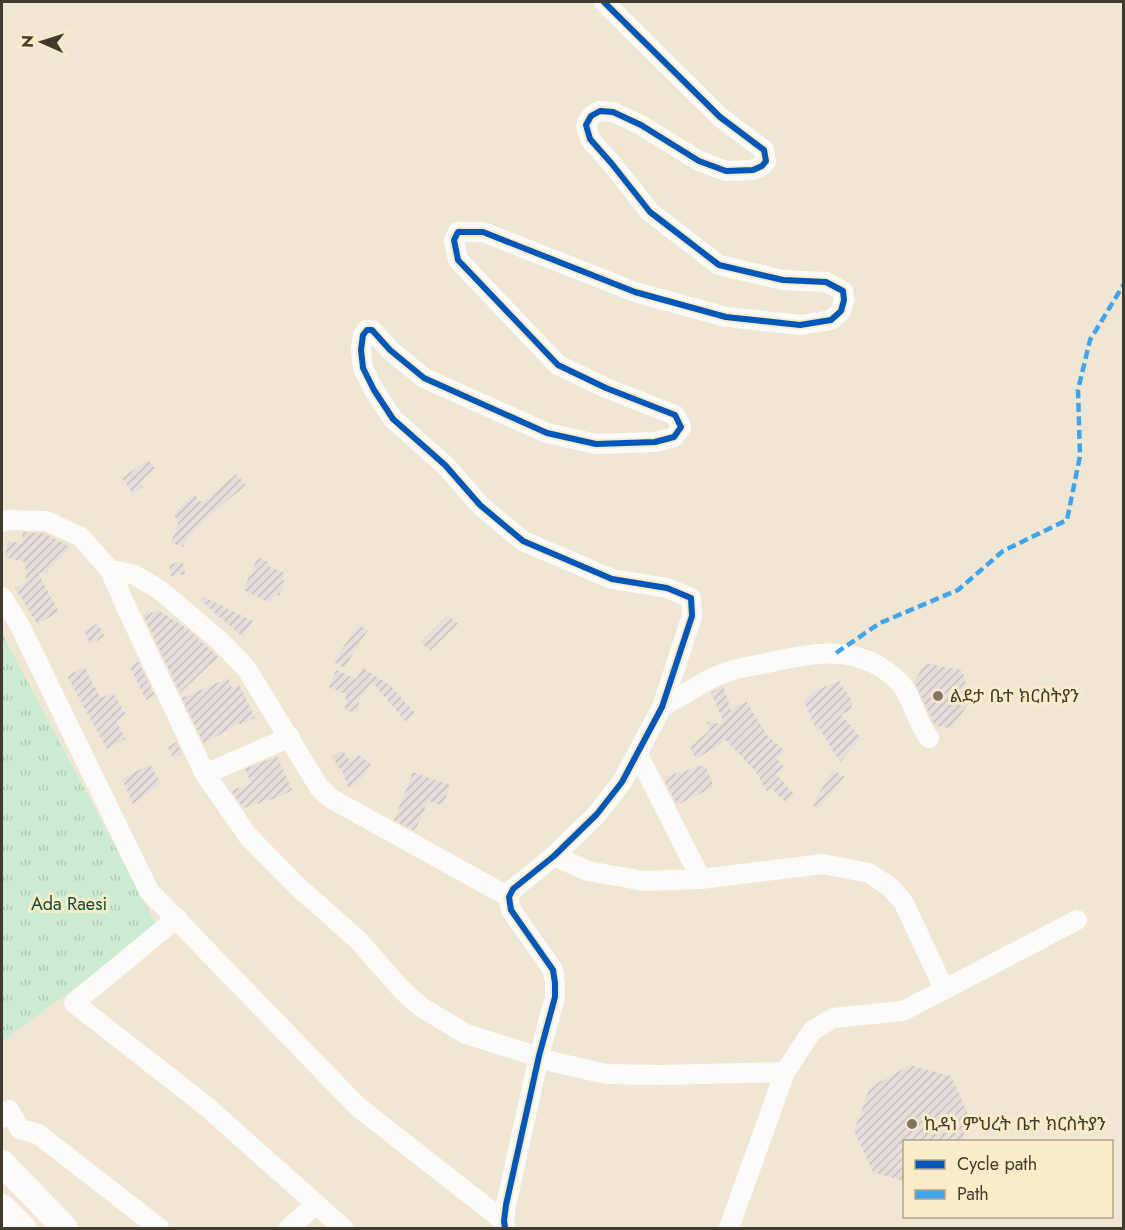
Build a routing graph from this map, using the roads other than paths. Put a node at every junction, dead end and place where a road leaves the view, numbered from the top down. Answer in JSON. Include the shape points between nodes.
{"nodes":[{"id":1,"x":604,"y":2,"type":"edge"},
{"id":2,"x":2,"y":522,"type":"edge"},
{"id":3,"x":110,"y":570,"type":"junction"},
{"id":4,"x":2,"y":597,"type":"edge"},
{"id":5,"x":662,"y":707,"type":"junction"},
{"id":6,"x":290,"y":737,"type":"junction"},
{"id":7,"x":929,"y":738,"type":"dead end"},
{"id":8,"x":638,"y":755,"type":"junction"},
{"id":9,"x":205,"y":774,"type":"junction"},
{"id":10,"x":554,"y":856,"type":"junction"},
{"id":11,"x":701,"y":879,"type":"junction"},
{"id":12,"x":509,"y":897,"type":"junction"},
{"id":13,"x":177,"y":918,"type":"junction"},
{"id":14,"x":1077,"y":920,"type":"dead end"},
{"id":15,"x":944,"y":989,"type":"junction"},
{"id":16,"x":539,"y":1056,"type":"junction"},
{"id":17,"x":785,"y":1072,"type":"junction"},
{"id":18,"x":2,"y":1118,"type":"edge"},
{"id":19,"x":7,"y":1180,"type":"edge"},
{"id":20,"x":315,"y":1204,"type":"junction"},
{"id":21,"x":2,"y":1207,"type":"edge"},
{"id":22,"x":504,"y":1225,"type":"edge"},
{"id":23,"x":23,"y":1228,"type":"edge"},
{"id":24,"x":65,"y":1228,"type":"edge"},
{"id":25,"x":159,"y":1228,"type":"edge"},
{"id":26,"x":289,"y":1228,"type":"edge"},
{"id":27,"x":343,"y":1228,"type":"edge"},
{"id":28,"x":729,"y":1228,"type":"edge"}],
"edges":[{"from":1,"to":5,"type":"street","via":[[720,117],[764,150],[766,161],[753,170],[726,171],[699,161],[613,112],[600,111],[591,116],[586,125],[590,139],[650,212],[719,265],[783,280],[826,282],[843,291],[841,311],[831,320],[800,325],[726,317],[635,292],[483,232],[458,232],[454,240],[458,261],[558,365],[675,416],[681,427],[674,437],[655,442],[596,444],[547,433],[424,378],[372,330],[363,335],[361,350],[363,368],[393,419],[523,542],[612,579],[667,588],[691,598],[692,616]]},
{"from":2,"to":3,"type":"street","via":[[46,521],[81,537]]},
{"from":3,"to":6,"type":"street","via":[[133,574],[160,590],[220,641],[246,668]]},
{"from":3,"to":9,"type":"street"},
{"from":4,"to":13,"type":"street","via":[[19,624],[149,891]]},
{"from":5,"to":7,"type":"street","via":[[729,671],[810,653],[836,653],[863,658],[882,667],[901,684]]},
{"from":5,"to":8,"type":"street"},
{"from":6,"to":9,"type":"street"},
{"from":6,"to":12,"type":"street","via":[[319,787],[330,798]]},
{"from":8,"to":10,"type":"street","via":[[597,814]]},
{"from":8,"to":11,"type":"street"},
{"from":9,"to":16,"type":"street","via":[[248,836],[358,940],[421,1007],[466,1034]]},
{"from":10,"to":11,"type":"street","via":[[588,871],[644,881]]},
{"from":10,"to":12,"type":"street","via":[[513,889]]},
{"from":11,"to":15,"type":"street","via":[[823,864],[869,873],[890,887],[903,903]]},
{"from":12,"to":16,"type":"street","via":[[512,910],[553,970],[555,997]]},
{"from":13,"to":20,"type":"street","via":[[74,1003],[206,1106]]},
{"from":13,"to":22,"type":"street","via":[[358,1107]]},
{"from":14,"to":15,"type":"street"},
{"from":15,"to":17,"type":"street","via":[[903,1011],[833,1018],[812,1031]]},
{"from":16,"to":17,"type":"street","via":[[606,1074]]},
{"from":16,"to":22,"type":"street"},
{"from":17,"to":28,"type":"street"},
{"from":18,"to":25,"type":"street","via":[[9,1110],[20,1129],[38,1134]]},
{"from":19,"to":24,"type":"main road"},
{"from":20,"to":26,"type":"street"},
{"from":20,"to":27,"type":"street"},
{"from":21,"to":23,"type":"main road"}]}
